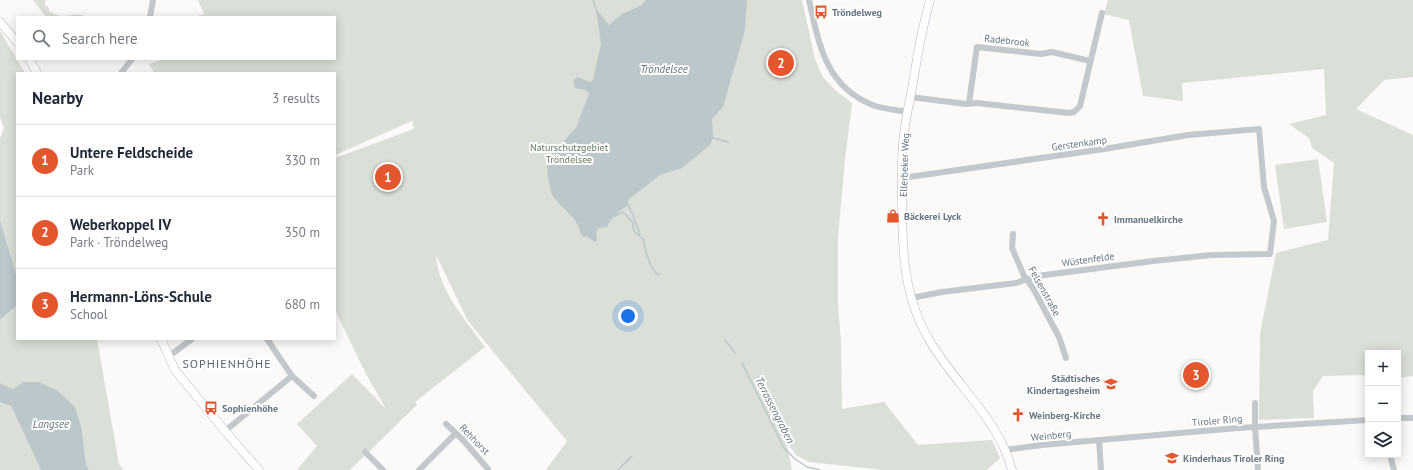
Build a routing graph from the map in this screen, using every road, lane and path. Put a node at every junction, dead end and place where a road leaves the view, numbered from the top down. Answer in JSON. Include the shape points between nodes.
{"nodes":[{"id":1,"x":153,"y":0,"type":"edge"},
{"id":2,"x":809,"y":0,"type":"edge"},
{"id":3,"x":930,"y":0,"type":"edge"},
{"id":4,"x":1102,"y":13,"type":"dead end"},
{"id":5,"x":150,"y":16,"type":"edge"},
{"id":6,"x":0,"y":22,"type":"edge"},
{"id":7,"x":16,"y":41,"type":"edge"},
{"id":8,"x":29,"y":60,"type":"edge"},
{"id":9,"x":131,"y":60,"type":"edge"},
{"id":10,"x":1090,"y":61,"type":"junction"},
{"id":11,"x":36,"y":72,"type":"edge"},
{"id":12,"x":122,"y":72,"type":"edge"},
{"id":13,"x":910,"y":97,"type":"junction"},
{"id":14,"x":969,"y":103,"type":"junction"},
{"id":15,"x":908,"y":112,"type":"junction"},
{"id":16,"x":902,"y":178,"type":"junction"},
{"id":17,"x":1013,"y":234,"type":"dead end"},
{"id":18,"x":1270,"y":254,"type":"joint"},
{"id":19,"x":1027,"y":280,"type":"junction"},
{"id":20,"x":911,"y":298,"type":"junction"},
{"id":21,"x":161,"y":340,"type":"edge"},
{"id":22,"x":191,"y":340,"type":"edge"},
{"id":23,"x":268,"y":340,"type":"edge"},
{"id":24,"x":169,"y":356,"type":"junction"},
{"id":25,"x":1066,"y":358,"type":"dead end"},
{"id":26,"x":292,"y":376,"type":"junction"},
{"id":27,"x":314,"y":396,"type":"dead end"},
{"id":28,"x":1255,"y":403,"type":"dead end"},
{"id":29,"x":1401,"y":418,"type":"edge"},
{"id":30,"x":1413,"y":418,"type":"edge"},
{"id":31,"x":1365,"y":420,"type":"edge"},
{"id":32,"x":446,"y":424,"type":"dead end"},
{"id":33,"x":1255,"y":426,"type":"junction"},
{"id":34,"x":225,"y":431,"type":"junction"},
{"id":35,"x":455,"y":434,"type":"junction"},
{"id":36,"x":1099,"y":440,"type":"junction"},
{"id":37,"x":1005,"y":450,"type":"junction"},
{"id":38,"x":365,"y":452,"type":"dead end"},
{"id":39,"x":1391,"y":458,"type":"edge"},
{"id":40,"x":488,"y":469,"type":"dead end"},
{"id":41,"x":259,"y":470,"type":"edge"},
{"id":42,"x":382,"y":470,"type":"edge"},
{"id":43,"x":419,"y":470,"type":"edge"},
{"id":44,"x":1012,"y":470,"type":"edge"},
{"id":45,"x":1101,"y":470,"type":"edge"},
{"id":46,"x":1258,"y":470,"type":"edge"},
{"id":47,"x":1394,"y":470,"type":"edge"}],
"edges":[{"from":1,"to":5,"type":"street"},
{"from":2,"to":15,"type":"street","via":[[822,51],[834,76],[862,100],[883,108]]},
{"from":3,"to":13,"type":"street","name":"Ellerbeker Weg"},
{"from":4,"to":10,"type":"street"},
{"from":6,"to":7,"type":"street"},
{"from":8,"to":11,"type":"street"},
{"from":9,"to":12,"type":"street"},
{"from":10,"to":14,"type":"street","via":[[1080,106],[1074,112]]},
{"from":10,"to":14,"type":"street","name":"Radebrook","via":[[1052,52],[1041,54],[977,47]]},
{"from":13,"to":14,"type":"street"},
{"from":13,"to":15,"type":"street","name":"Ellerbeker Weg"},
{"from":15,"to":16,"type":"street","name":"Ellerbeker Weg"},
{"from":16,"to":18,"type":"street","name":"Gerstenkamp","via":[[1188,135],[1259,129],[1264,187],[1274,221]]},
{"from":16,"to":20,"type":"street","name":"Ellerbeker Weg","via":[[904,262]]},
{"from":17,"to":19,"type":"street","name":"Felsenstraße","via":[[1012,248]]},
{"from":18,"to":19,"type":"street","name":"Wüstenfelde","via":[[1182,258],[1037,276]]},
{"from":19,"to":20,"type":"street","name":"Wüstenfelde"},
{"from":19,"to":25,"type":"street","name":"Felsenstraße","via":[[1059,337]]},
{"from":20,"to":37,"type":"street","name":"Ellerbeker Weg","via":[[931,344],[987,419]]},
{"from":21,"to":24,"type":"street"},
{"from":22,"to":24,"type":"street"},
{"from":23,"to":26,"type":"street"},
{"from":24,"to":34,"type":"street","via":[[176,370]]},
{"from":26,"to":27,"type":"street"},
{"from":26,"to":34,"type":"street"},
{"from":28,"to":33,"type":"street"},
{"from":29,"to":30,"type":"street"},
{"from":31,"to":33,"type":"street","name":"Tiroler Ring"},
{"from":32,"to":35,"type":"street","name":"Rehhorst"},
{"from":33,"to":36,"type":"street","name":"Tiroler Ring"},
{"from":33,"to":46,"type":"street"},
{"from":34,"to":41,"type":"street"},
{"from":35,"to":40,"type":"street","name":"Rehhorst"},
{"from":35,"to":43,"type":"street"},
{"from":36,"to":37,"type":"street","name":"Weinberg"},
{"from":36,"to":45,"type":"street"},
{"from":37,"to":44,"type":"street","name":"Ellerbeker Weg"},
{"from":38,"to":42,"type":"street"},
{"from":39,"to":47,"type":"street"}]}
